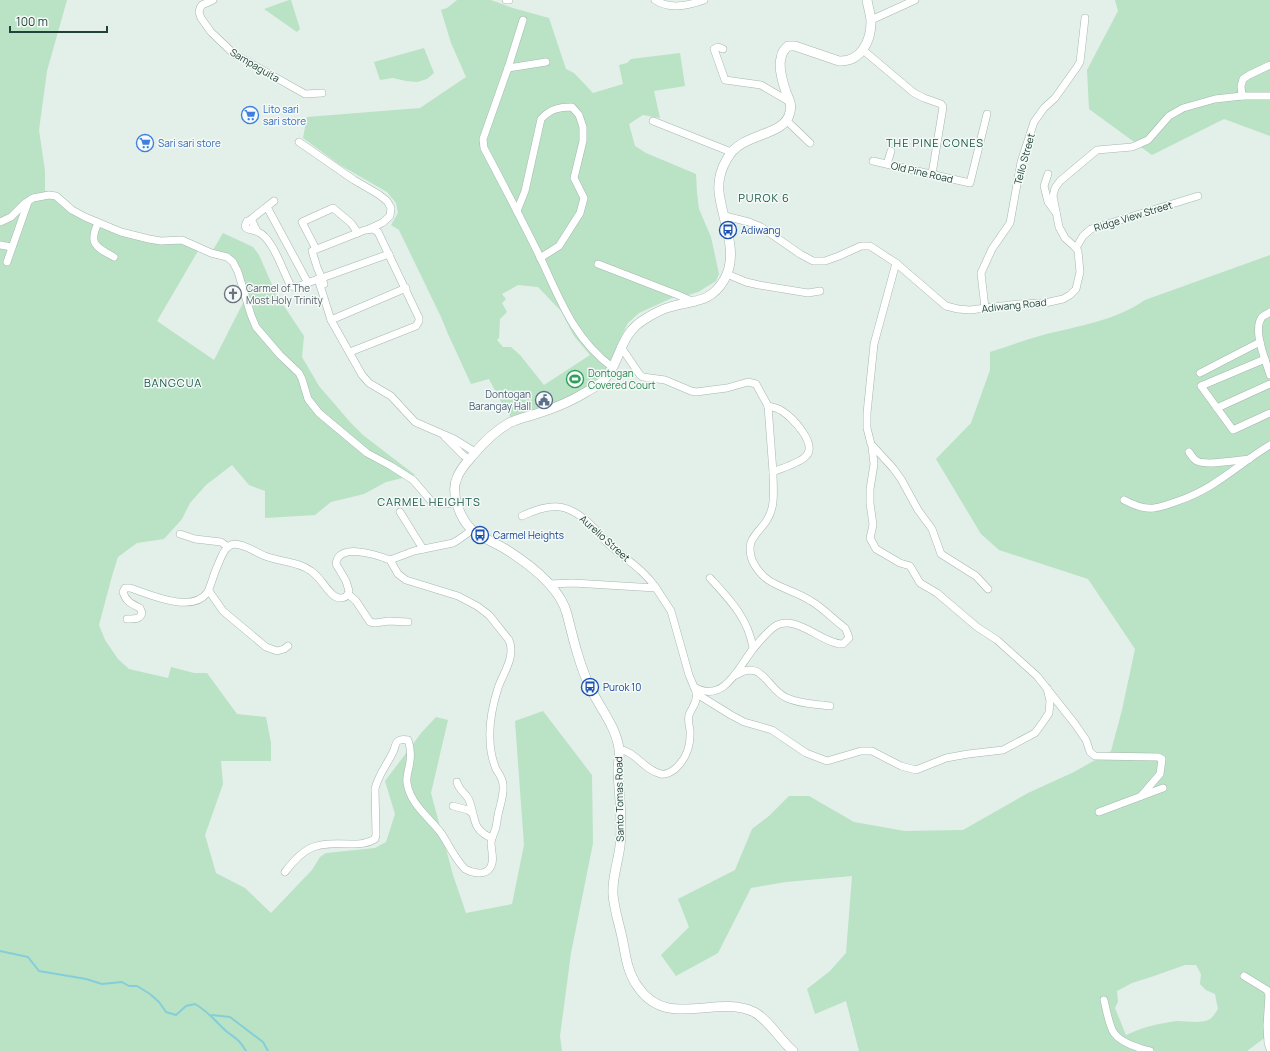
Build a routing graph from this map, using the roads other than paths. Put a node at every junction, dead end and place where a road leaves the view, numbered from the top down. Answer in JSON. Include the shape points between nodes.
{"nodes":[{"id":1,"x":213,"y":0,"type":"edge"},
{"id":2,"x":655,"y":0,"type":"edge"},
{"id":3,"x":704,"y":0,"type":"edge"},
{"id":4,"x":867,"y":0,"type":"edge"},
{"id":5,"x":915,"y":0,"type":"edge"},
{"id":6,"x":1085,"y":18,"type":"dead end"},
{"id":7,"x":523,"y":20,"type":"dead end"},
{"id":8,"x":871,"y":20,"type":"junction"},
{"id":9,"x":723,"y":49,"type":"dead end"},
{"id":10,"x":863,"y":50,"type":"junction"},
{"id":11,"x":546,"y":62,"type":"dead end"},
{"id":12,"x":1270,"y":65,"type":"edge"},
{"id":13,"x":508,"y":68,"type":"junction"},
{"id":14,"x":322,"y":93,"type":"dead end"},
{"id":15,"x":1242,"y":96,"type":"junction"},
{"id":16,"x":1270,"y":96,"type":"edge"},
{"id":17,"x":790,"y":102,"type":"junction"},
{"id":18,"x":987,"y":114,"type":"dead end"},
{"id":19,"x":653,"y":121,"type":"dead end"},
{"id":20,"x":787,"y":121,"type":"junction"},
{"id":21,"x":298,"y":142,"type":"dead end"},
{"id":22,"x":810,"y":143,"type":"dead end"},
{"id":23,"x":891,"y":151,"type":"dead end"},
{"id":24,"x":731,"y":152,"type":"junction"},
{"id":25,"x":873,"y":161,"type":"dead end"},
{"id":26,"x":888,"y":164,"type":"junction"},
{"id":27,"x":932,"y":174,"type":"junction"},
{"id":28,"x":1048,"y":174,"type":"dead end"},
{"id":29,"x":1198,"y":196,"type":"dead end"},
{"id":30,"x":28,"y":200,"type":"junction"},
{"id":31,"x":274,"y":201,"type":"dead end"},
{"id":32,"x":267,"y":207,"type":"junction"},
{"id":33,"x":517,"y":211,"type":"junction"},
{"id":34,"x":1056,"y":213,"type":"junction"},
{"id":35,"x":725,"y":216,"type":"junction"},
{"id":36,"x":0,"y":222,"type":"edge"},
{"id":37,"x":98,"y":223,"type":"junction"},
{"id":38,"x":369,"y":229,"type":"junction"},
{"id":39,"x":358,"y":233,"type":"junction"},
{"id":40,"x":0,"y":245,"type":"edge"},
{"id":41,"x":12,"y":247,"type":"junction"},
{"id":42,"x":1076,"y":248,"type":"junction"},
{"id":43,"x":316,"y":249,"type":"junction"},
{"id":44,"x":389,"y":254,"type":"junction"},
{"id":45,"x":114,"y":257,"type":"dead end"},
{"id":46,"x":540,"y":258,"type":"junction"},
{"id":47,"x":7,"y":262,"type":"dead end"},
{"id":48,"x":896,"y":263,"type":"junction"},
{"id":49,"x":598,"y":264,"type":"dead end"},
{"id":50,"x":727,"y":274,"type":"junction"},
{"id":51,"x":322,"y":278,"type":"junction"},
{"id":52,"x":308,"y":283,"type":"junction"},
{"id":53,"x":406,"y":288,"type":"junction"},
{"id":54,"x":820,"y":291,"type":"dead end"},
{"id":55,"x":694,"y":302,"type":"junction"},
{"id":56,"x":985,"y":308,"type":"junction"},
{"id":57,"x":1270,"y":312,"type":"edge"},
{"id":58,"x":332,"y":320,"type":"junction"},
{"id":59,"x":1260,"y":342,"type":"junction"},
{"id":60,"x":621,"y":348,"type":"junction"},
{"id":61,"x":350,"y":352,"type":"junction"},
{"id":62,"x":1265,"y":359,"type":"junction"},
{"id":63,"x":612,"y":368,"type":"junction"},
{"id":64,"x":1200,"y":373,"type":"dead end"},
{"id":65,"x":1270,"y":375,"type":"edge"},
{"id":66,"x":1270,"y":384,"type":"edge"},
{"id":67,"x":768,"y":406,"type":"junction"},
{"id":68,"x":1217,"y":408,"type":"junction"},
{"id":69,"x":1270,"y":414,"type":"edge"},
{"id":70,"x":1270,"y":445,"type":"edge"},
{"id":71,"x":872,"y":447,"type":"junction"},
{"id":72,"x":1189,"y":452,"type":"dead end"},
{"id":73,"x":472,"y":456,"type":"junction"},
{"id":74,"x":1250,"y":459,"type":"junction"},
{"id":75,"x":773,"y":472,"type":"junction"},
{"id":76,"x":1124,"y":500,"type":"dead end"},
{"id":77,"x":457,"y":503,"type":"junction"},
{"id":78,"x":400,"y":512,"type":"dead end"},
{"id":79,"x":522,"y":516,"type":"dead end"},
{"id":80,"x":472,"y":530,"type":"junction"},
{"id":81,"x":180,"y":534,"type":"dead end"},
{"id":82,"x":228,"y":546,"type":"junction"},
{"id":83,"x":423,"y":549,"type":"junction"},
{"id":84,"x":390,"y":560,"type":"junction"},
{"id":85,"x":710,"y":578,"type":"dead end"},
{"id":86,"x":549,"y":584,"type":"junction"},
{"id":87,"x":656,"y":588,"type":"junction"},
{"id":88,"x":988,"y":590,"type":"dead end"},
{"id":89,"x":208,"y":591,"type":"junction"},
{"id":90,"x":348,"y":594,"type":"junction"},
{"id":91,"x":127,"y":619,"type":"dead end"},
{"id":92,"x":408,"y":622,"type":"dead end"},
{"id":93,"x":288,"y":646,"type":"dead end"},
{"id":94,"x":753,"y":648,"type":"junction"},
{"id":95,"x":736,"y":675,"type":"junction"},
{"id":96,"x":1047,"y":688,"type":"junction"},
{"id":97,"x":695,"y":690,"type":"junction"},
{"id":98,"x":830,"y":706,"type":"dead end"},
{"id":99,"x":619,"y":749,"type":"junction"},
{"id":100,"x":457,"y":782,"type":"dead end"},
{"id":101,"x":1163,"y":788,"type":"dead end"},
{"id":102,"x":1141,"y":796,"type":"junction"},
{"id":103,"x":453,"y":806,"type":"dead end"},
{"id":104,"x":1099,"y":812,"type":"dead end"},
{"id":105,"x":472,"y":813,"type":"junction"},
{"id":106,"x":492,"y":838,"type":"junction"},
{"id":107,"x":285,"y":872,"type":"dead end"},
{"id":108,"x":1244,"y":976,"type":"dead end"},
{"id":109,"x":1104,"y":1000,"type":"dead end"},
{"id":110,"x":1270,"y":1049,"type":"edge"},
{"id":111,"x":793,"y":1051,"type":"edge"},
{"id":112,"x":1150,"y":1051,"type":"edge"}],
"edges":[{"from":1,"to":14,"type":"street","name":"Sampaguita","via":[[202,5],[201,18],[211,32],[234,54],[305,94]]},
{"from":2,"to":3,"type":"street","via":[[670,6],[680,6]]},
{"from":4,"to":8,"type":"street"},
{"from":5,"to":8,"type":"street"},
{"from":6,"to":56,"type":"street","name":"Tello Street","via":[[1080,62],[1055,98],[1034,122],[1021,162],[1010,223],[992,249],[981,273]]},
{"from":7,"to":13,"type":"street"},
{"from":8,"to":10,"type":"street","via":[[871,31]]},
{"from":9,"to":17,"type":"street","via":[[714,49],[725,80],[761,85]]},
{"from":10,"to":17,"type":"street","via":[[847,62],[788,46],[780,58],[780,63]]},
{"from":10,"to":27,"type":"street","via":[[914,93],[943,107]]},
{"from":11,"to":13,"type":"street"},
{"from":12,"to":15,"type":"street","via":[[1243,79]]},
{"from":13,"to":33,"type":"street","via":[[483,138],[484,148]]},
{"from":15,"to":16,"type":"street"},
{"from":15,"to":34,"type":"street","via":[[1215,100],[1175,112],[1141,144],[1097,150],[1055,188],[1053,196]]},
{"from":17,"to":20,"type":"street","via":[[791,110]]},
{"from":18,"to":27,"type":"street","name":"Old Pine Road","via":[[970,183]]},
{"from":19,"to":24,"type":"street"},
{"from":20,"to":22,"type":"street"},
{"from":20,"to":24,"type":"street","name":"Santo Tomas Road","via":[[779,128],[740,144]]},
{"from":21,"to":38,"type":"street","via":[[387,201],[391,208],[390,216]]},
{"from":23,"to":26,"type":"street"},
{"from":24,"to":35,"type":"street","name":"Santo Tomas Road","via":[[721,172],[719,187]]},
{"from":25,"to":26,"type":"street","name":"Old Pine Road"},
{"from":26,"to":27,"type":"street","name":"Old Pine Road"},
{"from":28,"to":34,"type":"street","via":[[1044,186],[1048,202]]},
{"from":29,"to":42,"type":"street","name":"Ridge View Street","via":[[1091,229],[1082,236]]},
{"from":30,"to":36,"type":"street","via":[[11,217]]},
{"from":30,"to":37,"type":"street","via":[[39,196],[56,196],[72,210]]},
{"from":30,"to":41,"type":"street"},
{"from":31,"to":32,"type":"street"},
{"from":32,"to":52,"type":"street"},
{"from":32,"to":52,"type":"street","via":[[245,223],[245,227],[263,235],[274,249],[291,286]]},
{"from":33,"to":46,"type":"street"},
{"from":33,"to":46,"type":"street","via":[[525,191],[541,119],[546,113],[559,107],[572,107],[579,115],[583,127],[583,141],[574,178],[584,198],[580,213],[559,246]]},
{"from":34,"to":42,"type":"street","via":[[1061,233]]},
{"from":35,"to":48,"type":"street","name":"Adiwang Road","via":[[761,227],[813,261],[834,259],[865,245]]},
{"from":35,"to":50,"type":"street","name":"Santo Tomas Road","via":[[730,259]]},
{"from":37,"to":45,"type":"street","via":[[93,235],[95,245]]},
{"from":37,"to":77,"type":"street","via":[[149,240],[182,240],[231,260],[238,272],[256,326],[301,376],[308,399],[319,413],[367,453],[413,480],[432,502]]},
{"from":38,"to":39,"type":"street"},
{"from":38,"to":44,"type":"street","via":[[378,232]]},
{"from":39,"to":43,"type":"street"},
{"from":39,"to":43,"type":"street","via":[[351,223],[333,208],[302,222]]},
{"from":40,"to":41,"type":"street"},
{"from":41,"to":47,"type":"street"},
{"from":42,"to":56,"type":"street","name":"Adiwang Road","via":[[1080,258],[1080,272],[1076,289],[1070,295],[1045,303]]},
{"from":43,"to":51,"type":"street","via":[[312,251]]},
{"from":44,"to":51,"type":"street"},
{"from":44,"to":53,"type":"street"},
{"from":46,"to":63,"type":"street","via":[[576,330],[590,348]]},
{"from":48,"to":56,"type":"street","name":"Adiwang Road","via":[[946,306],[970,310]]},
{"from":48,"to":71,"type":"street","via":[[871,357],[866,413]]},
{"from":49,"to":55,"type":"street"},
{"from":50,"to":54,"type":"street","via":[[759,285],[808,293]]},
{"from":50,"to":55,"type":"street","name":"Santo Tomas Road","via":[[723,283],[714,292]]},
{"from":51,"to":58,"type":"street"},
{"from":52,"to":58,"type":"street","via":[[318,280]]},
{"from":53,"to":58,"type":"street"},
{"from":53,"to":61,"type":"street","via":[[419,318],[418,324]]},
{"from":55,"to":60,"type":"street","name":"Santo Tomas Road","via":[[670,307],[646,318],[636,325]]},
{"from":57,"to":59,"type":"street","via":[[1262,317],[1259,325]]},
{"from":58,"to":61,"type":"street"},
{"from":59,"to":62,"type":"street"},
{"from":59,"to":64,"type":"street"},
{"from":60,"to":63,"type":"street","name":"Santo Tomas Road"},
{"from":60,"to":67,"type":"street","via":[[643,377],[665,380],[696,392],[751,382],[758,385]]},
{"from":61,"to":73,"type":"street","via":[[368,383],[391,396],[415,422],[443,434]]},
{"from":62,"to":65,"type":"street"},
{"from":62,"to":68,"type":"street","via":[[1200,386]]},
{"from":63,"to":73,"type":"street","name":"Santo Tomas Road","via":[[602,382],[587,392],[508,424],[491,436]]},
{"from":66,"to":68,"type":"street"},
{"from":67,"to":75,"type":"street"},
{"from":67,"to":75,"type":"street","via":[[783,411],[796,422],[805,436],[809,449],[808,454],[802,459]]},
{"from":68,"to":69,"type":"street","via":[[1233,430]]},
{"from":70,"to":74,"type":"street"},
{"from":71,"to":88,"type":"street","via":[[883,456],[901,479],[932,529],[941,554],[976,576]]},
{"from":71,"to":96,"type":"street","via":[[874,464],[870,503],[873,525],[870,538],[876,549],[910,566],[920,583],[937,593],[972,623],[997,640]]},
{"from":72,"to":74,"type":"street","via":[[1197,461],[1204,463]]},
{"from":73,"to":77,"type":"street","name":"Santo Tomas Road","via":[[456,479],[454,487]]},
{"from":74,"to":76,"type":"street","via":[[1208,488],[1172,503],[1154,508],[1142,507]]},
{"from":75,"to":94,"type":"street","via":[[772,511],[750,546],[754,564],[768,581],[819,606],[845,628],[849,638],[843,644],[836,644],[801,627],[786,623],[775,626]]},
{"from":77,"to":80,"type":"street","name":"Santo Tomas Road"},
{"from":78,"to":83,"type":"street"},
{"from":79,"to":87,"type":"street","name":"Aurelio Street","via":[[548,506],[569,509],[582,516],[610,545],[643,572]]},
{"from":80,"to":83,"type":"street","via":[[453,542]]},
{"from":80,"to":86,"type":"street","name":"Santo Tomas Road","via":[[506,550]]},
{"from":81,"to":82,"type":"street","via":[[195,539],[221,542]]},
{"from":82,"to":89,"type":"street"},
{"from":82,"to":90,"type":"street","via":[[239,545],[274,559],[298,564],[312,572],[336,598],[343,598]]},
{"from":83,"to":84,"type":"street"},
{"from":84,"to":90,"type":"street","via":[[355,552],[339,556],[336,564],[348,585]]},
{"from":84,"to":106,"type":"street","via":[[398,574],[406,580],[458,596],[477,606],[489,615],[509,640],[511,653],[498,688],[489,729],[491,754],[503,784],[503,795]]},
{"from":85,"to":94,"type":"street","via":[[734,604],[747,624]]},
{"from":86,"to":87,"type":"street"},
{"from":86,"to":99,"type":"street","name":"Santo Tomas Road","via":[[566,608],[572,636],[586,677],[614,733]]},
{"from":87,"to":97,"type":"street","name":"Aurelio Street","via":[[670,611]]},
{"from":89,"to":91,"type":"street","via":[[197,600],[181,602],[160,599],[127,588],[123,592],[125,598],[140,608],[142,613],[142,616],[136,619]]},
{"from":89,"to":93,"type":"street","via":[[223,611],[266,647],[277,651]]},
{"from":90,"to":92,"type":"street","via":[[354,598],[370,622]]},
{"from":94,"to":95,"type":"street"},
{"from":95,"to":97,"type":"street","via":[[716,691]]},
{"from":95,"to":98,"type":"street","via":[[742,671],[755,671],[763,675],[776,691],[788,699]]},
{"from":96,"to":97,"type":"street","via":[[1049,713],[1035,733],[1004,750],[946,758],[916,770],[901,766],[872,751],[861,750],[827,761],[806,753],[772,730],[731,716]]},
{"from":96,"to":102,"type":"street","via":[[1075,724],[1086,740],[1090,752],[1095,756],[1162,759],[1160,774]]},
{"from":97,"to":99,"type":"street","via":[[697,701],[689,714],[689,748],[683,760],[672,771],[660,774],[633,755]]},
{"from":99,"to":111,"type":"street","name":"Santo Tomas Road","via":[[621,835],[613,892],[632,978],[645,997],[666,1008],[693,1010],[727,1007],[742,1008],[756,1013]]},
{"from":100,"to":105,"type":"street","via":[[460,790],[470,801]]},
{"from":101,"to":102,"type":"street"},
{"from":102,"to":104,"type":"street"},
{"from":103,"to":105,"type":"street"},
{"from":105,"to":106,"type":"street","via":[[475,824],[482,833]]},
{"from":106,"to":107,"type":"street","via":[[492,862],[489,870],[476,873],[465,869],[439,830],[421,812],[410,794],[407,778],[410,747],[408,740],[401,739],[376,783],[375,839],[363,844],[333,843],[308,848]]},
{"from":108,"to":110,"type":"street","via":[[1267,990],[1270,995],[1267,1026]]},
{"from":109,"to":112,"type":"street","via":[[1113,1032],[1136,1048]]}]}
